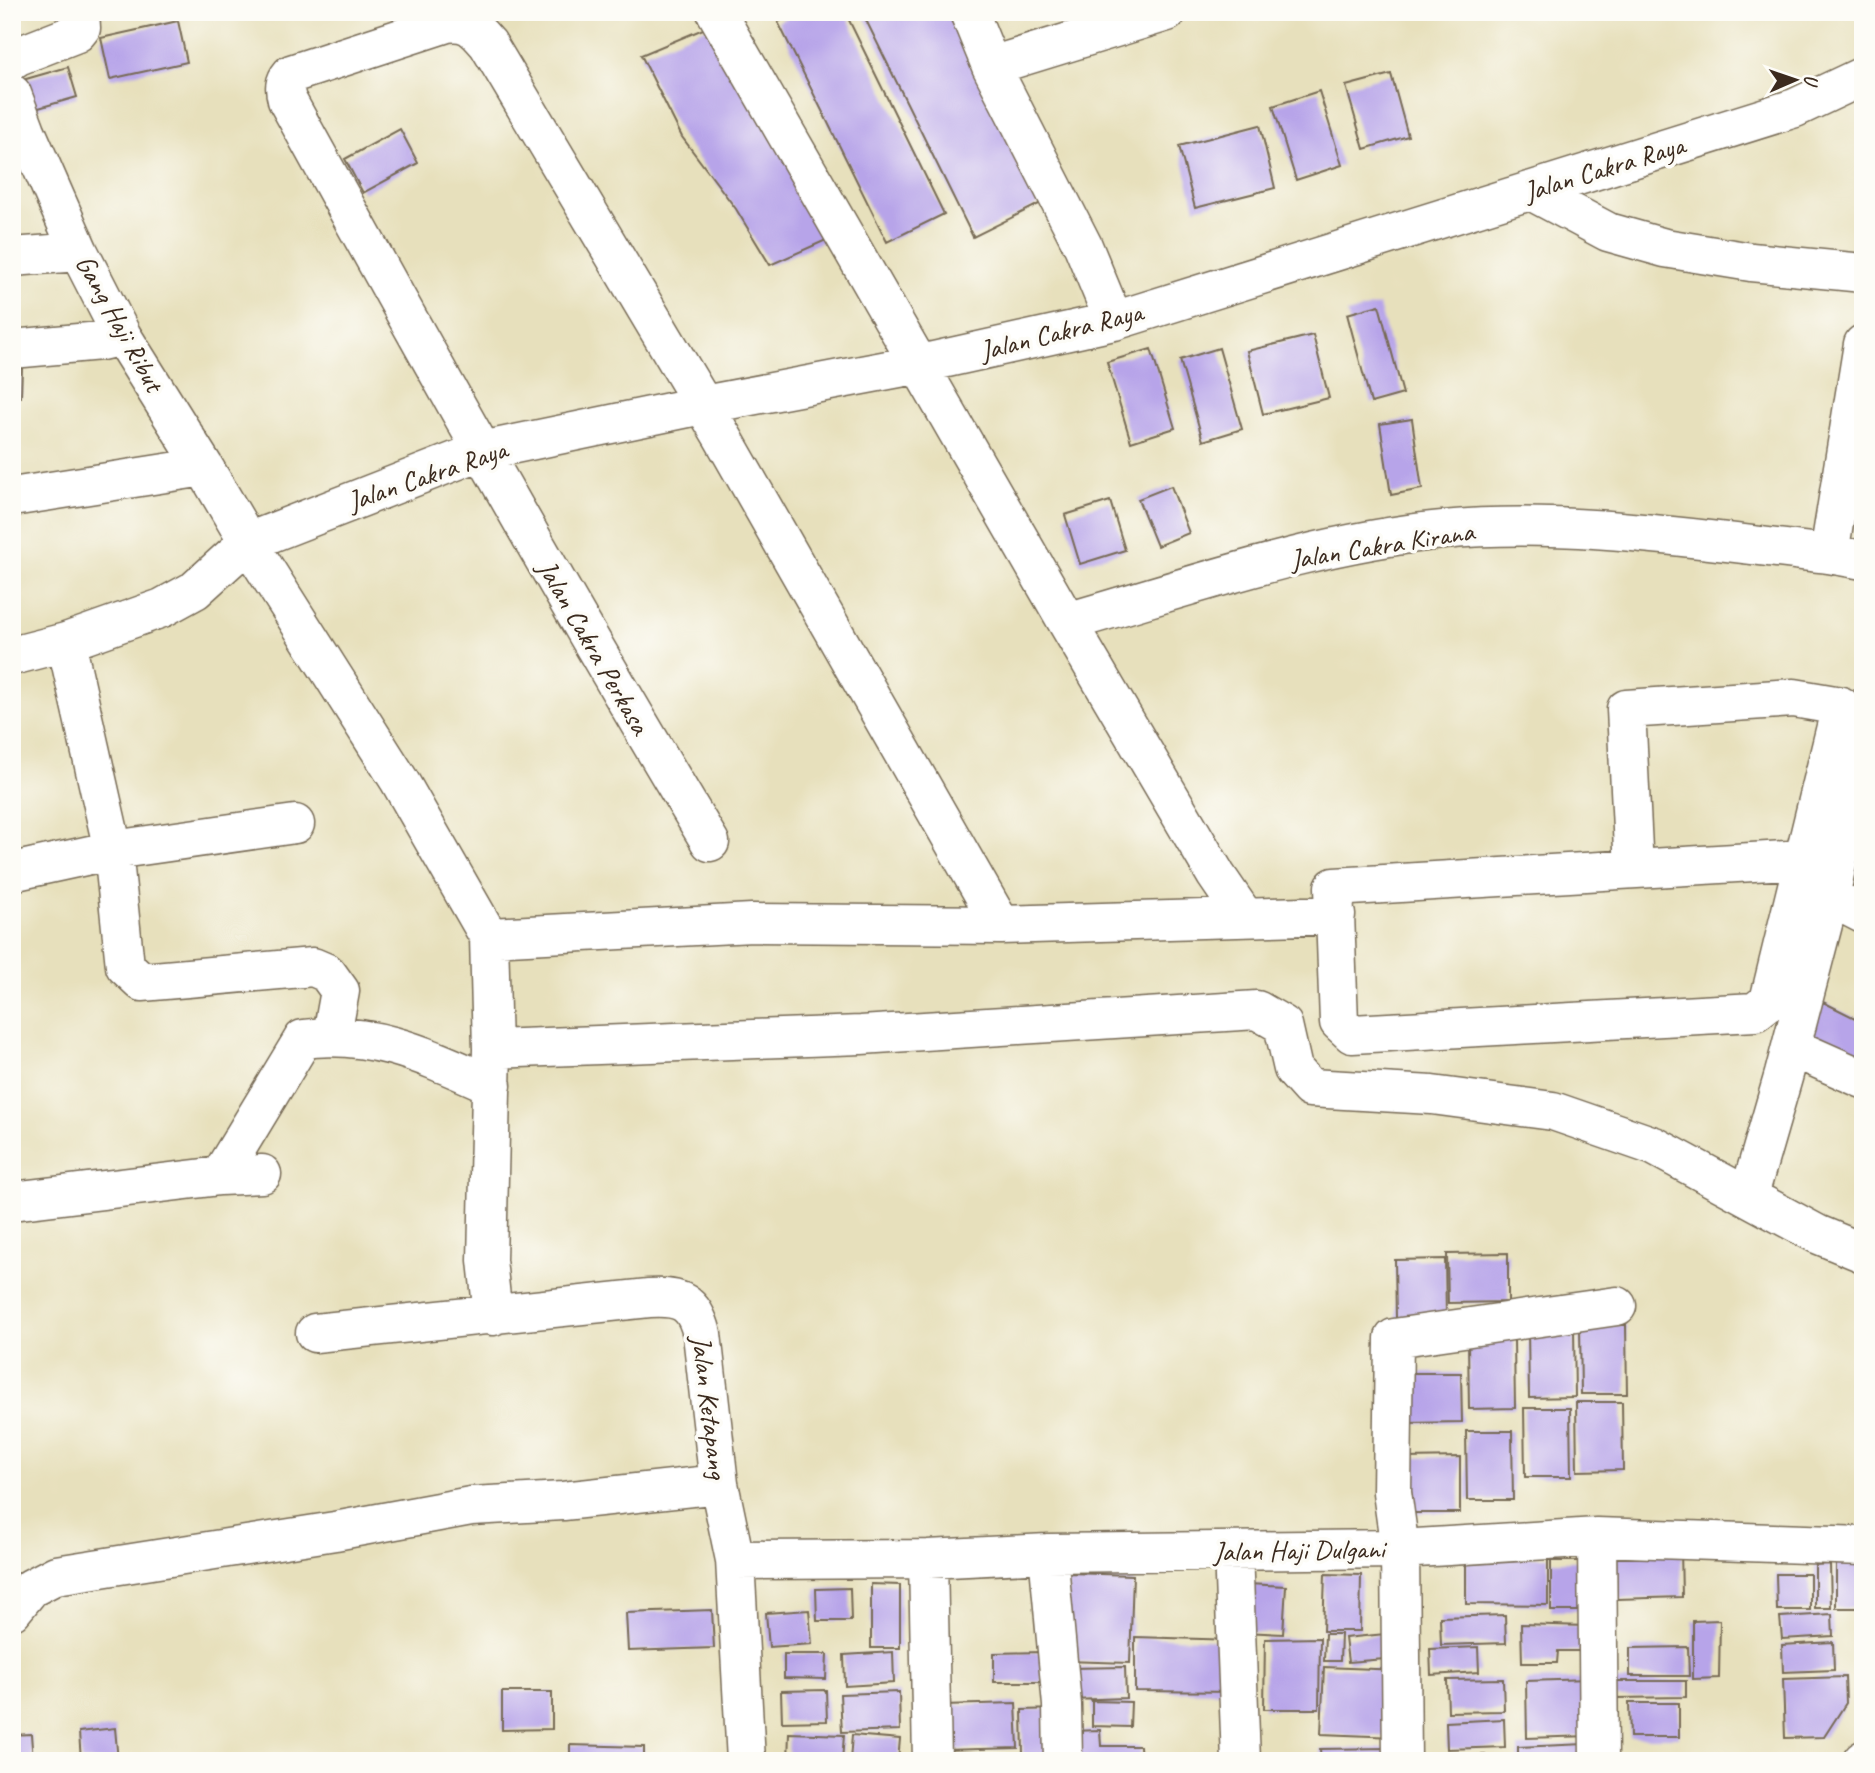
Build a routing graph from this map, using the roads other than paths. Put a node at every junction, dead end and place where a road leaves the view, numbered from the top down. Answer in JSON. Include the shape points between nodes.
{"nodes":[{"id":1,"x":80,"y":12,"type":"edge"},
{"id":2,"x":716,"y":12,"type":"edge"},
{"id":3,"x":969,"y":12,"type":"edge"},
{"id":4,"x":1167,"y":12,"type":"edge"},
{"id":5,"x":12,"y":60,"type":"edge"},
{"id":6,"x":991,"y":66,"type":"junction"},
{"id":7,"x":1863,"y":76,"type":"edge"},
{"id":8,"x":12,"y":94,"type":"edge"},
{"id":9,"x":19,"y":131,"type":"edge"},
{"id":10,"x":1531,"y":191,"type":"junction"},
{"id":11,"x":79,"y":252,"type":"junction"},
{"id":12,"x":12,"y":257,"type":"edge"},
{"id":13,"x":1863,"y":273,"type":"edge"},
{"id":14,"x":1114,"y":321,"type":"junction"},
{"id":15,"x":100,"y":340,"type":"junction"},
{"id":16,"x":1863,"y":344,"type":"edge"},
{"id":17,"x":12,"y":349,"type":"edge"},
{"id":18,"x":920,"y":364,"type":"junction"},
{"id":19,"x":703,"y":405,"type":"junction"},
{"id":20,"x":481,"y":451,"type":"junction"},
{"id":21,"x":204,"y":467,"type":"junction"},
{"id":22,"x":12,"y":497,"type":"edge"},
{"id":23,"x":248,"y":542,"type":"junction"},
{"id":24,"x":1846,"y":557,"type":"edge"},
{"id":25,"x":1067,"y":622,"type":"junction"},
{"id":26,"x":66,"y":642,"type":"junction"},
{"id":27,"x":12,"y":656,"type":"edge"},
{"id":28,"x":1863,"y":740,"type":"edge"},
{"id":29,"x":295,"y":824,"type":"dead end"},
{"id":30,"x":710,"y":842,"type":"dead end"},
{"id":31,"x":113,"y":850,"type":"junction"},
{"id":32,"x":1804,"y":859,"type":"junction"},
{"id":33,"x":1634,"y":869,"type":"junction"},
{"id":34,"x":12,"y":872,"type":"edge"},
{"id":35,"x":1846,"y":905,"type":"edge"},
{"id":36,"x":1336,"y":915,"type":"junction"},
{"id":37,"x":1244,"y":916,"type":"junction"},
{"id":38,"x":1001,"y":925,"type":"junction"},
{"id":39,"x":489,"y":937,"type":"junction"},
{"id":40,"x":332,"y":1035,"type":"junction"},
{"id":41,"x":1791,"y":1048,"type":"junction"},
{"id":42,"x":492,"y":1067,"type":"junction"},
{"id":43,"x":1863,"y":1079,"type":"edge"},
{"id":44,"x":261,"y":1174,"type":"dead end"},
{"id":45,"x":220,"y":1176,"type":"junction"},
{"id":46,"x":1748,"y":1195,"type":"junction"},
{"id":47,"x":12,"y":1201,"type":"edge"},
{"id":48,"x":1863,"y":1253,"type":"edge"},
{"id":49,"x":1617,"y":1306,"type":"dead end"},
{"id":50,"x":493,"y":1316,"type":"junction"},
{"id":51,"x":315,"y":1334,"type":"dead end"},
{"id":52,"x":719,"y":1484,"type":"junction"},
{"id":53,"x":1597,"y":1537,"type":"junction"},
{"id":54,"x":1863,"y":1546,"type":"edge"},
{"id":55,"x":1400,"y":1549,"type":"junction"},
{"id":56,"x":1233,"y":1551,"type":"junction"},
{"id":57,"x":1048,"y":1553,"type":"junction"},
{"id":58,"x":928,"y":1559,"type":"junction"},
{"id":59,"x":735,"y":1560,"type":"junction"},
{"id":60,"x":12,"y":1611,"type":"edge"},
{"id":61,"x":746,"y":1761,"type":"edge"},
{"id":62,"x":932,"y":1761,"type":"edge"},
{"id":63,"x":1063,"y":1761,"type":"edge"},
{"id":64,"x":1241,"y":1761,"type":"edge"},
{"id":65,"x":1402,"y":1761,"type":"edge"},
{"id":66,"x":1599,"y":1761,"type":"edge"}],
"edges":[{"from":1,"to":5,"type":"street","via":[[77,33]]},
{"from":2,"to":18,"type":"street"},
{"from":3,"to":6,"type":"street"},
{"from":4,"to":6,"type":"street"},
{"from":6,"to":14,"type":"street","via":[[1083,246]]},
{"from":7,"to":10,"type":"street","name":"Jalan Cakra Raya","via":[[1795,108]]},
{"from":8,"to":9,"type":"street","name":"Gang Haji Ribut"},
{"from":9,"to":11,"type":"street","name":"Gang Haji Ribut"},
{"from":10,"to":13,"type":"street","via":[[1608,232],[1665,248]]},
{"from":10,"to":14,"type":"street","name":"Jalan Cakra Raya"},
{"from":11,"to":12,"type":"street"},
{"from":11,"to":15,"type":"street","name":"Gang Haji Ribut"},
{"from":14,"to":18,"type":"street","name":"Jalan Cakra Raya"},
{"from":15,"to":17,"type":"street"},
{"from":15,"to":21,"type":"street","name":"Gang Haji Ribut"},
{"from":16,"to":24,"type":"street"},
{"from":18,"to":19,"type":"street","name":"Jalan Cakra Raya"},
{"from":18,"to":25,"type":"street"},
{"from":19,"to":20,"type":"street","name":"Jalan Cakra Raya"},
{"from":19,"to":20,"type":"street","name":"Jalan Cakra Perkasa","via":[[488,44],[472,25],[447,23],[291,74],[284,89]]},
{"from":19,"to":38,"type":"street"},
{"from":20,"to":23,"type":"street","name":"Jalan Cakra Raya"},
{"from":20,"to":30,"type":"street","name":"Jalan Cakra Perkasa"},
{"from":21,"to":22,"type":"street"},
{"from":21,"to":23,"type":"street","name":"Gang Haji Ribut"},
{"from":23,"to":26,"type":"street","via":[[195,590],[162,608]]},
{"from":23,"to":39,"type":"street","name":"Gang Haji Ribut","via":[[399,780]]},
{"from":24,"to":25,"type":"street","name":"Jalan Cakra Kirana","via":[[1622,531],[1443,530],[1297,556]]},
{"from":25,"to":37,"type":"street"},
{"from":26,"to":27,"type":"street"},
{"from":26,"to":31,"type":"street"},
{"from":28,"to":35,"type":"street"},
{"from":29,"to":31,"type":"street"},
{"from":31,"to":34,"type":"street"},
{"from":31,"to":40,"type":"street","via":[[125,966],[142,982],[313,967],[327,973],[340,991]]},
{"from":32,"to":33,"type":"street"},
{"from":32,"to":33,"type":"street","via":[[1841,706],[1794,698],[1626,709]]},
{"from":32,"to":36,"type":"street","via":[[1769,1001],[1755,1012],[1352,1034],[1339,1022]]},
{"from":33,"to":36,"type":"street","via":[[1334,887]]},
{"from":35,"to":41,"type":"street"},
{"from":36,"to":37,"type":"street"},
{"from":37,"to":38,"type":"street"},
{"from":38,"to":39,"type":"street","via":[[752,923]]},
{"from":39,"to":42,"type":"street"},
{"from":40,"to":42,"type":"street"},
{"from":40,"to":45,"type":"street","via":[[303,1039]]},
{"from":41,"to":43,"type":"street"},
{"from":41,"to":46,"type":"street"},
{"from":42,"to":46,"type":"street","via":[[860,1035],[1257,1010],[1283,1025],[1293,1069],[1310,1088],[1432,1095],[1553,1111],[1654,1146]]},
{"from":42,"to":50,"type":"street","via":[[487,1259]]},
{"from":44,"to":45,"type":"street"},
{"from":45,"to":47,"type":"street"},
{"from":46,"to":48,"type":"street","via":[[1817,1234]]},
{"from":49,"to":55,"type":"street","via":[[1394,1338],[1392,1492]]},
{"from":50,"to":51,"type":"street","name":"Jalan Ketapang"},
{"from":50,"to":52,"type":"street","name":"Jalan Ketapang","via":[[665,1297],[691,1307],[702,1334]]},
{"from":52,"to":59,"type":"street","name":"Jalan Ketapang"},
{"from":52,"to":60,"type":"street","via":[[471,1506],[56,1575],[31,1588]]},
{"from":53,"to":54,"type":"street","name":"Jalan Haji Dulgani"},
{"from":53,"to":55,"type":"street","name":"Jalan Haji Dulgani"},
{"from":53,"to":66,"type":"street"},
{"from":55,"to":56,"type":"street","name":"Jalan Haji Dulgani"},
{"from":55,"to":65,"type":"street"},
{"from":56,"to":57,"type":"street","name":"Jalan Haji Dulgani"},
{"from":56,"to":64,"type":"street"},
{"from":57,"to":58,"type":"street","name":"Jalan Haji Dulgani"},
{"from":57,"to":63,"type":"street"},
{"from":58,"to":59,"type":"street","name":"Jalan Haji Dulgani"},
{"from":58,"to":62,"type":"street"},
{"from":59,"to":61,"type":"street","name":"Jalan Ketapang"}]}
